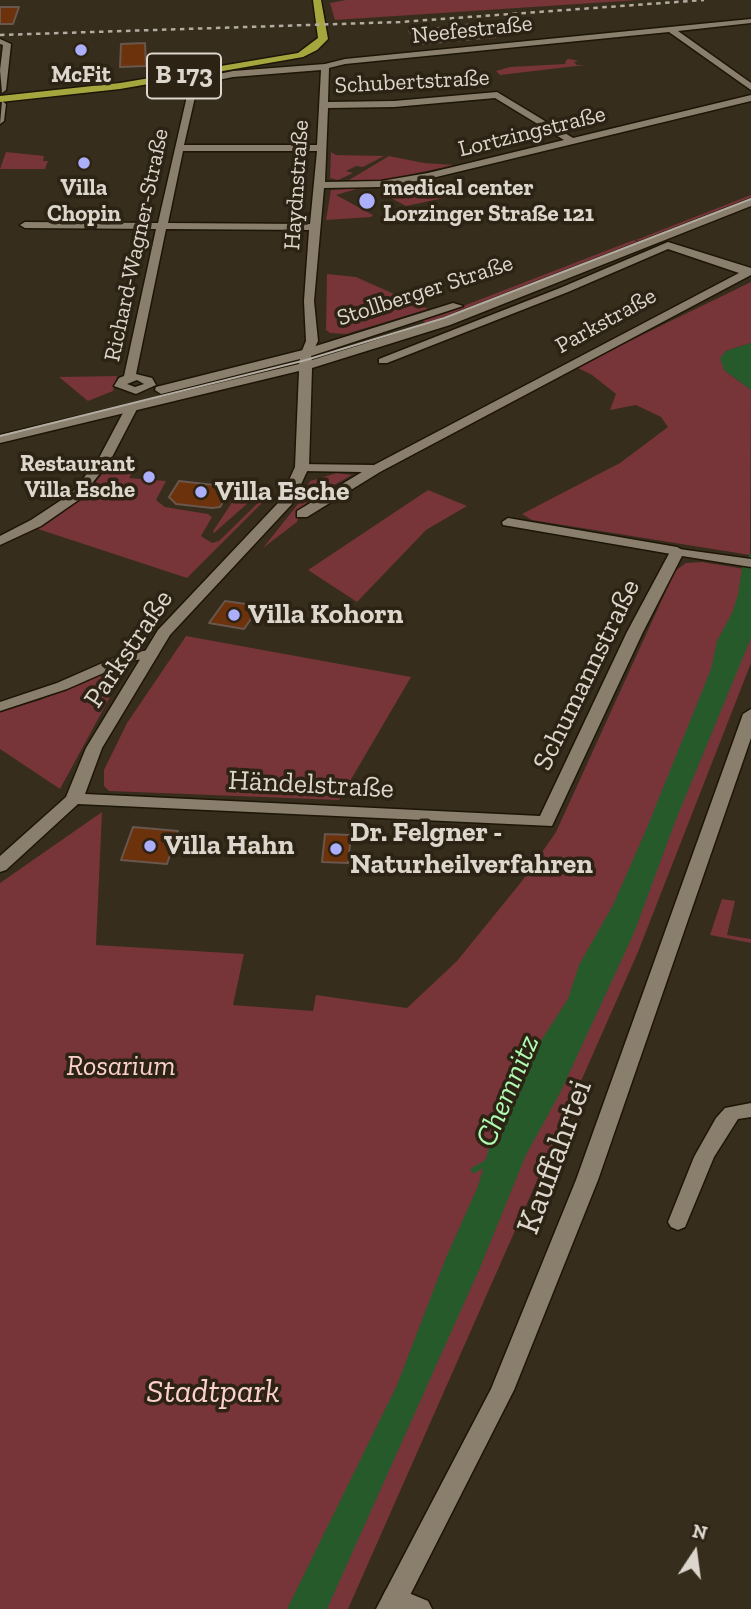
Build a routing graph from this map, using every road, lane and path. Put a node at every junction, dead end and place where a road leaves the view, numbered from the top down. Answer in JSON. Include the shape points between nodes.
{"nodes":[{"id":1,"x":317,"y":0,"type":"edge"},
{"id":2,"x":309,"y":18,"type":"dead end"},
{"id":3,"x":751,"y":21,"type":"edge"},
{"id":4,"x":670,"y":29,"type":"junction"},
{"id":5,"x":0,"y":41,"type":"edge"},
{"id":6,"x":325,"y":66,"type":"junction"},
{"id":7,"x":198,"y":81,"type":"joint"},
{"id":8,"x":751,"y":87,"type":"edge"},
{"id":9,"x":1,"y":97,"type":"edge"},
{"id":10,"x":751,"y":98,"type":"edge"},
{"id":11,"x":324,"y":105,"type":"junction"},
{"id":12,"x":0,"y":121,"type":"edge"},
{"id":13,"x":573,"y":142,"type":"junction"},
{"id":14,"x":179,"y":148,"type":"junction"},
{"id":15,"x":320,"y":148,"type":"junction"},
{"id":16,"x":320,"y":185,"type":"junction"},
{"id":17,"x":751,"y":193,"type":"edge"},
{"id":18,"x":751,"y":202,"type":"edge"},
{"id":19,"x":25,"y":225,"type":"dead end"},
{"id":20,"x":163,"y":225,"type":"junction"},
{"id":21,"x":314,"y":227,"type":"junction"},
{"id":22,"x":749,"y":272,"type":"edge"},
{"id":23,"x":307,"y":356,"type":"junction"},
{"id":24,"x":383,"y":361,"type":"dead end"},
{"id":25,"x":113,"y":398,"type":"dead end"},
{"id":26,"x":131,"y":409,"type":"junction"},
{"id":27,"x":108,"y":412,"type":"junction"},
{"id":28,"x":61,"y":424,"type":"junction"},
{"id":29,"x":0,"y":439,"type":"edge"},
{"id":30,"x":0,"y":446,"type":"edge"},
{"id":31,"x":302,"y":467,"type":"junction"},
{"id":32,"x":376,"y":469,"type":"junction"},
{"id":33,"x":302,"y":514,"type":"dead end"},
{"id":34,"x":508,"y":522,"type":"dead end"},
{"id":35,"x":0,"y":541,"type":"edge"},
{"id":36,"x":677,"y":551,"type":"junction"},
{"id":37,"x":746,"y":562,"type":"edge"},
{"id":38,"x":150,"y":654,"type":"junction"},
{"id":39,"x":0,"y":707,"type":"edge"},
{"id":40,"x":751,"y":714,"type":"edge"},
{"id":41,"x":74,"y":799,"type":"junction"},
{"id":42,"x":546,"y":822,"type":"joint"},
{"id":43,"x":0,"y":866,"type":"edge"},
{"id":44,"x":751,"y":1110,"type":"edge"},
{"id":45,"x":678,"y":1222,"type":"dead end"},
{"id":46,"x":391,"y":1604,"type":"edge"},
{"id":47,"x":420,"y":1609,"type":"edge"}],
"edges":[{"from":1,"to":9,"type":"main road","number":"B 173","via":[[323,39],[300,55],[120,86]]},
{"from":2,"to":9,"type":"main road","number":"B 173","via":[[308,42],[277,56]]},
{"from":3,"to":4,"type":"street","name":"Neefestraße"},
{"from":4,"to":6,"type":"street","name":"Neefestraße"},
{"from":4,"to":8,"type":"street"},
{"from":5,"to":9,"type":"street","via":[[7,44]]},
{"from":6,"to":7,"type":"street","name":"Neefestraße"},
{"from":6,"to":11,"type":"street","name":"Haydnstraße"},
{"from":7,"to":14,"type":"street","name":"Richard-Wagner-Straße"},
{"from":9,"to":12,"type":"street"},
{"from":10,"to":13,"type":"street","name":"Lortzingstraße"},
{"from":11,"to":13,"type":"street","name":"Schubertstraße","via":[[497,95]]},
{"from":11,"to":15,"type":"street","name":"Haydnstraße"},
{"from":13,"to":16,"type":"street","name":"Lortzingstraße","via":[[397,182]]},
{"from":14,"to":15,"type":"street"},
{"from":14,"to":20,"type":"street","name":"Richard-Wagner-Straße"},
{"from":15,"to":16,"type":"street","name":"Haydnstraße"},
{"from":16,"to":21,"type":"street","name":"Haydnstraße"},
{"from":17,"to":23,"type":"street","name":"Stollberger Straße","via":[[461,305]]},
{"from":18,"to":23,"type":"street","name":"Stollberger Straße","via":[[446,322]]},
{"from":19,"to":20,"type":"street"},
{"from":20,"to":21,"type":"street"},
{"from":20,"to":25,"type":"street","name":"Richard-Wagner-Straße","via":[[126,383]]},
{"from":21,"to":23,"type":"street","name":"Haydnstraße","via":[[309,307],[312,341]]},
{"from":22,"to":24,"type":"street","name":"Parkstraße","via":[[668,245]]},
{"from":22,"to":32,"type":"street","name":"Parkstraße"},
{"from":23,"to":26,"type":"street","name":"Stollberger Straße"},
{"from":23,"to":27,"type":"street","name":"Stollberger Straße","via":[[168,388]]},
{"from":23,"to":31,"type":"street","name":"Haydnstraße"},
{"from":26,"to":27,"type":"street","name":"Stollberger Straße"},
{"from":26,"to":35,"type":"street","via":[[105,459],[76,496]]},
{"from":27,"to":28,"type":"street","name":"Stollberger Straße"},
{"from":28,"to":29,"type":"street","name":"Stollberger Straße"},
{"from":28,"to":30,"type":"street","name":"Stollberger Straße"},
{"from":31,"to":32,"type":"street","name":"Parkstraße"},
{"from":31,"to":38,"type":"street","name":"Parkstraße","via":[[285,504],[213,578]]},
{"from":32,"to":33,"type":"street","name":"Parkstraße"},
{"from":34,"to":36,"type":"street"},
{"from":36,"to":37,"type":"street"},
{"from":36,"to":42,"type":"street","name":"Schumannstraße"},
{"from":38,"to":39,"type":"street","via":[[128,657]]},
{"from":38,"to":41,"type":"street","name":"Parkstraße","via":[[94,748]]},
{"from":40,"to":46,"type":"street","name":"Kauffahrtei","via":[[587,1180],[502,1390]]},
{"from":41,"to":42,"type":"street","name":"Händelstraße"},
{"from":41,"to":43,"type":"street"},
{"from":44,"to":45,"type":"street","via":[[732,1112],[723,1123]]},
{"from":46,"to":47,"type":"street"}]}
